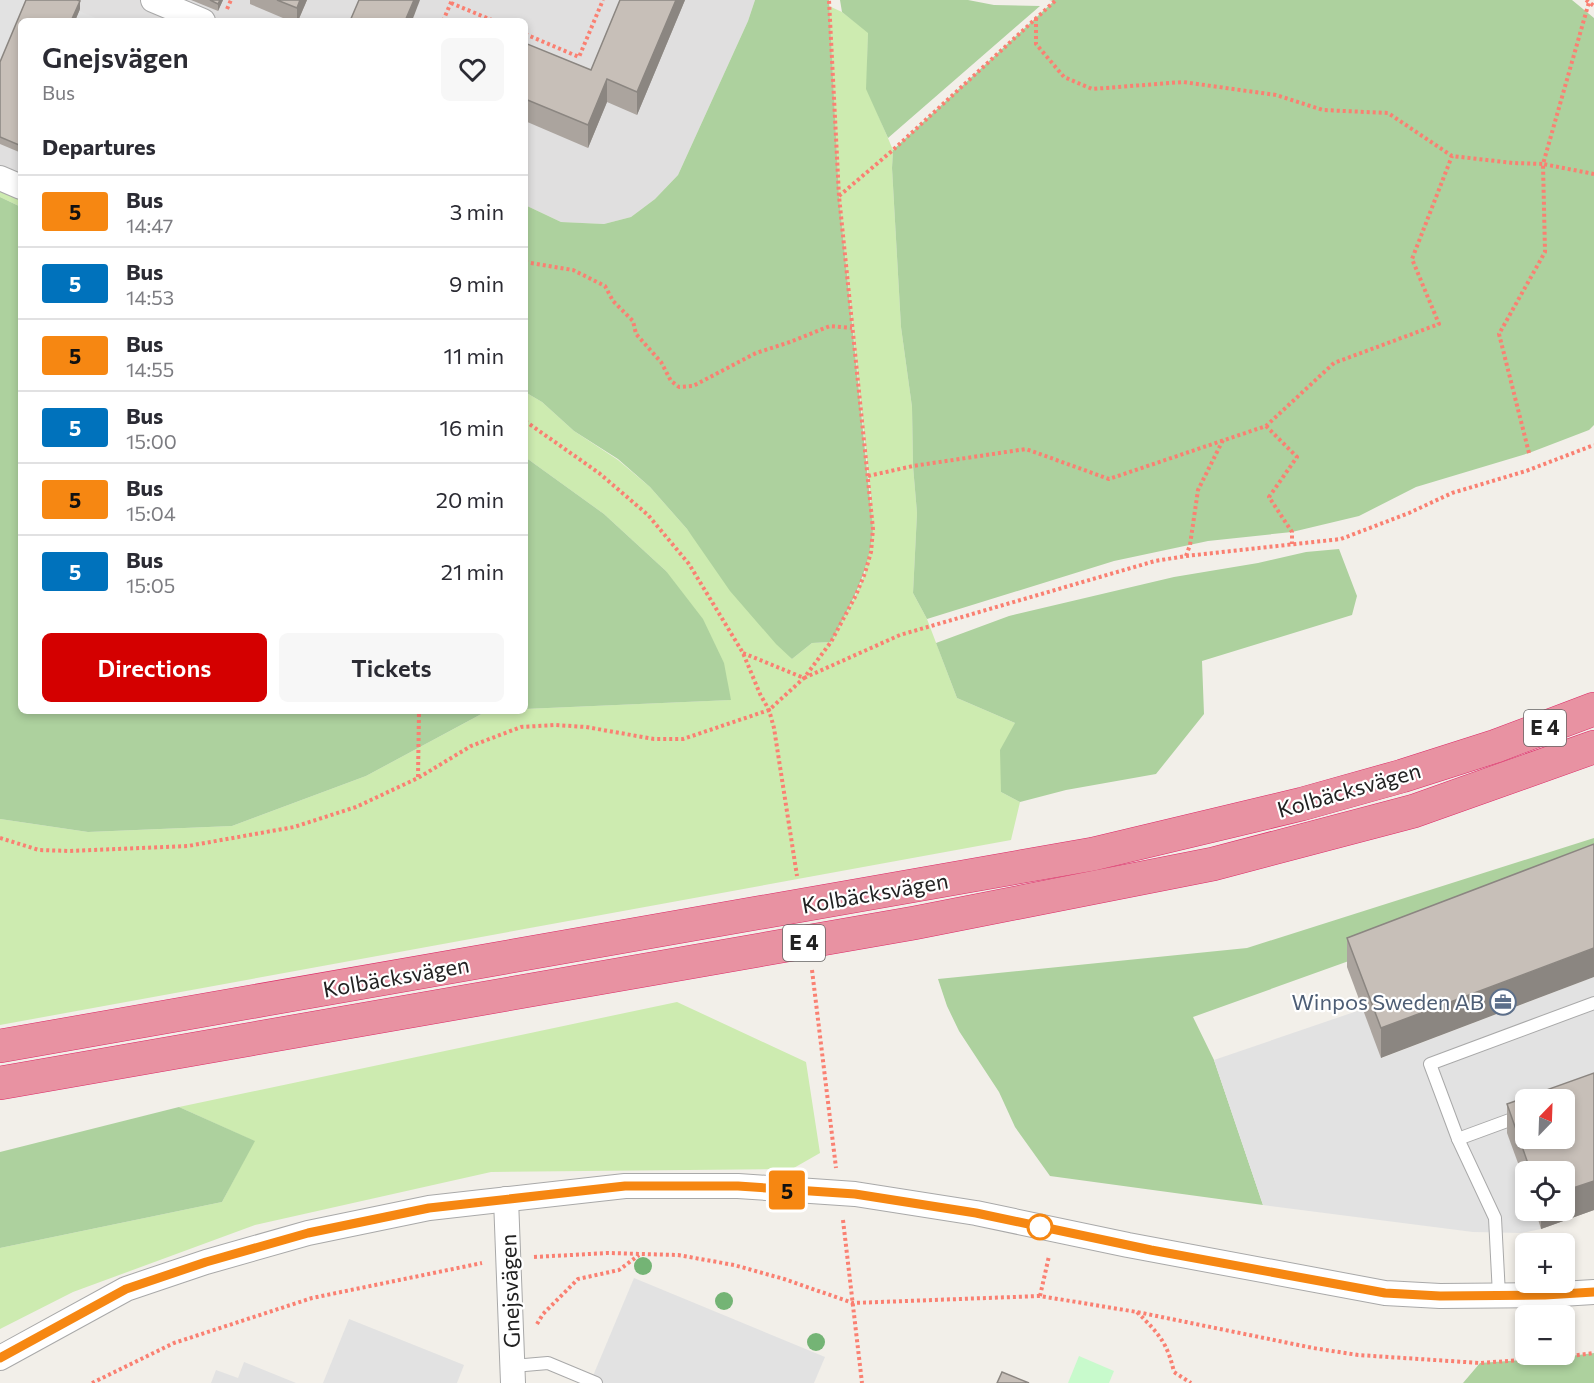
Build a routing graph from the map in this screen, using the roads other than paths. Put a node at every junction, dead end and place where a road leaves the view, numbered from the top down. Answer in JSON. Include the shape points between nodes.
{"nodes":[{"id":1,"x":153,"y":0,"type":"edge"},
{"id":2,"x":196,"y":18,"type":"edge"},
{"id":3,"x":0,"y":178,"type":"edge"},
{"id":4,"x":18,"y":186,"type":"edge"},
{"id":5,"x":1594,"y":709,"type":"edge"},
{"id":6,"x":1594,"y":747,"type":"edge"},
{"id":7,"x":1594,"y":1003,"type":"edge"},
{"id":8,"x":0,"y":1046,"type":"edge"},
{"id":9,"x":0,"y":1083,"type":"edge"},
{"id":10,"x":1515,"y":1118,"type":"edge"},
{"id":11,"x":1458,"y":1139,"type":"junction"},
{"id":12,"x":507,"y":1199,"type":"junction"},
{"id":13,"x":1594,"y":1292,"type":"edge"},
{"id":14,"x":1499,"y":1294,"type":"junction"},
{"id":15,"x":0,"y":1358,"type":"edge"},
{"id":16,"x":513,"y":1374,"type":"edge"},
{"id":17,"x":596,"y":1383,"type":"edge"}],
"edges":[{"from":1,"to":2,"type":"street"},
{"from":3,"to":4,"type":"street"},
{"from":5,"to":8,"type":"highway","name":"Kolbäcksvägen","number":"E 4","via":[[1402,776],[1093,854]]},
{"from":6,"to":9,"type":"highway","name":"Kolbäcksvägen","number":"E 4","via":[[1413,811],[1213,864],[891,927]]},
{"from":7,"to":11,"type":"lane","via":[[1430,1064]]},
{"from":10,"to":11,"type":"lane"},
{"from":11,"to":14,"type":"lane","via":[[1495,1218]]},
{"from":12,"to":14,"type":"street","via":[[625,1186],[688,1185],[855,1194],[976,1213],[1385,1293]]},
{"from":12,"to":15,"type":"street","via":[[429,1208],[308,1233],[206,1262],[126,1289]]},
{"from":12,"to":16,"type":"street","name":"Gnejsvägen"},
{"from":13,"to":14,"type":"street"},
{"from":16,"to":17,"type":"lane","via":[[548,1363]]}]}
